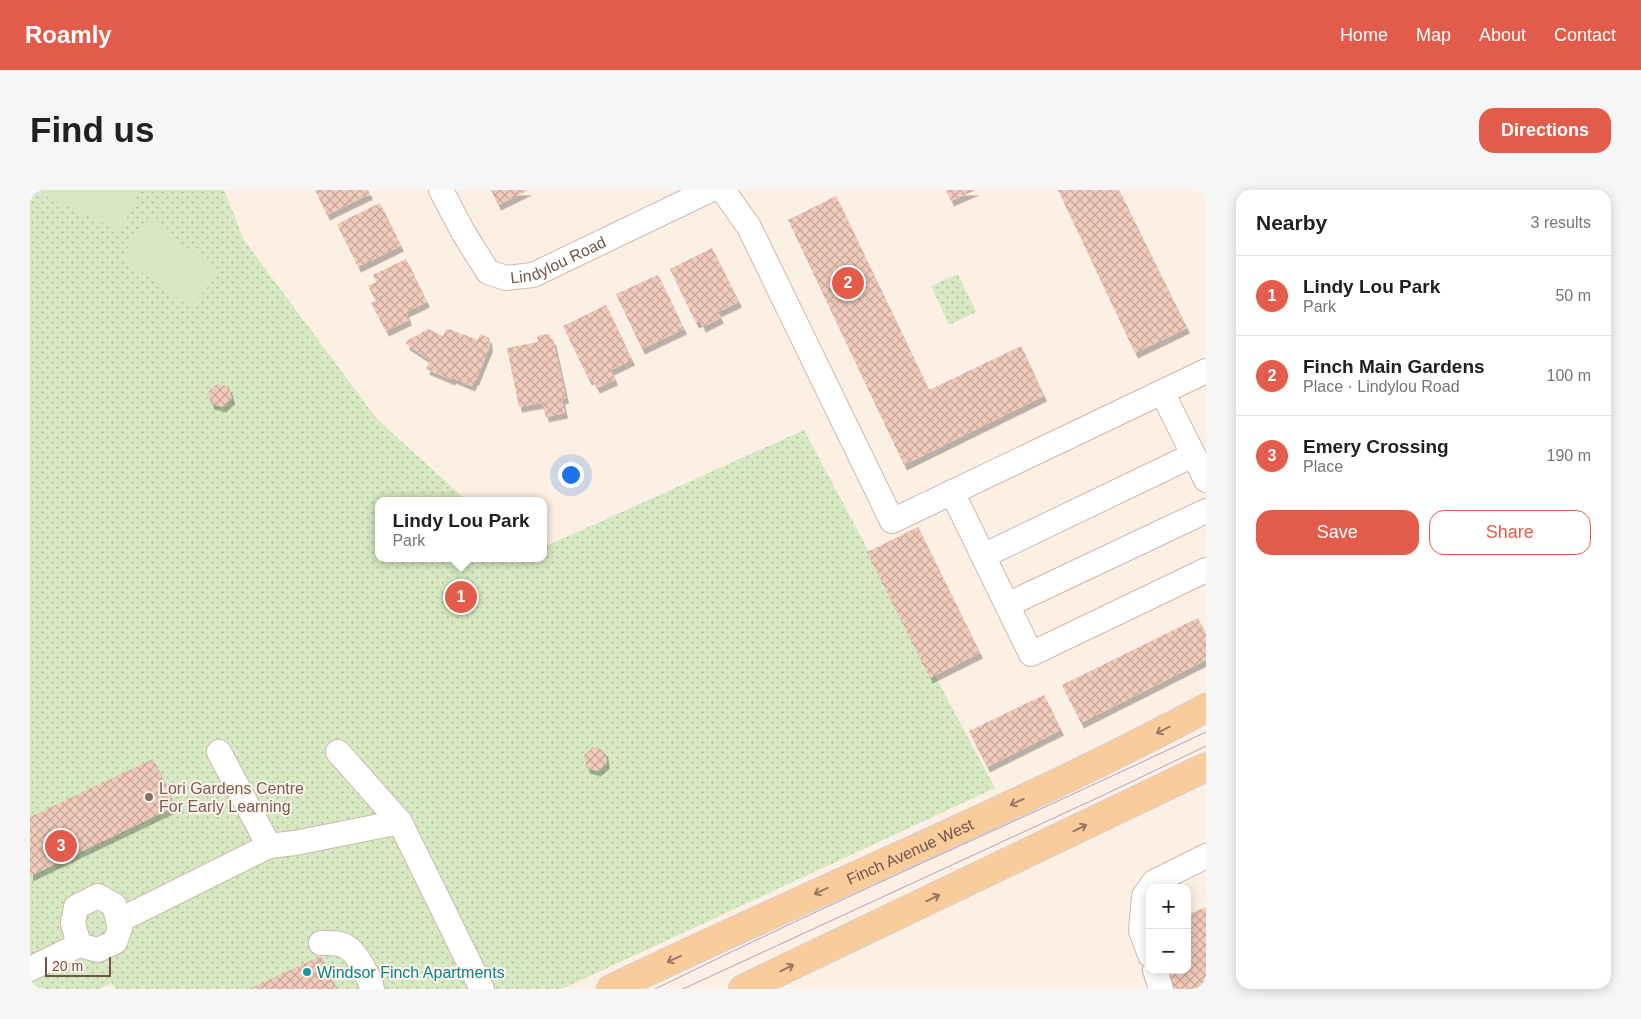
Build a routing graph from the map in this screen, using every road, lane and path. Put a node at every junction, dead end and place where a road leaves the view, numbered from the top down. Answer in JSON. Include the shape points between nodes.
{"nodes":[{"id":1,"x":440,"y":190,"type":"edge"},
{"id":2,"x":710,"y":190,"type":"edge"},
{"id":3,"x":723,"y":190,"type":"edge"},
{"id":4,"x":1206,"y":371,"type":"edge"},
{"id":5,"x":1162,"y":392,"type":"junction"},
{"id":6,"x":1193,"y":455,"type":"junction"},
{"id":7,"x":1206,"y":480,"type":"edge"},
{"id":8,"x":952,"y":492,"type":"junction"},
{"id":9,"x":1206,"y":511,"type":"edge"},
{"id":10,"x":983,"y":556,"type":"junction"},
{"id":11,"x":1206,"y":570,"type":"edge"},
{"id":12,"x":1007,"y":605,"type":"junction"},
{"id":13,"x":1206,"y":708,"type":"edge"},
{"id":14,"x":219,"y":752,"type":"dead end"},
{"id":15,"x":338,"y":752,"type":"dead end"},
{"id":16,"x":1206,"y":767,"type":"edge"},
{"id":17,"x":400,"y":822,"type":"junction"},
{"id":18,"x":269,"y":846,"type":"junction"},
{"id":19,"x":1206,"y":856,"type":"edge"},
{"id":20,"x":1153,"y":884,"type":"edge"},
{"id":21,"x":1146,"y":893,"type":"edge"},
{"id":22,"x":118,"y":922,"type":"junction"},
{"id":23,"x":321,"y":943,"type":"dead end"},
{"id":24,"x":1146,"y":944,"type":"edge"},
{"id":25,"x":79,"y":945,"type":"junction"},
{"id":26,"x":30,"y":969,"type":"edge"},
{"id":27,"x":1156,"y":974,"type":"edge"},
{"id":28,"x":372,"y":989,"type":"edge"},
{"id":29,"x":482,"y":989,"type":"edge"},
{"id":30,"x":611,"y":989,"type":"edge"},
{"id":31,"x":743,"y":989,"type":"edge"},
{"id":32,"x":1161,"y":989,"type":"edge"}],
"edges":[{"from":1,"to":2,"type":"street","name":"Lindylou Road","via":[[488,272],[506,278],[533,276]]},
{"from":3,"to":8,"type":"street","via":[[750,227],[892,521]]},
{"from":4,"to":5,"type":"street"},
{"from":5,"to":6,"type":"street"},
{"from":5,"to":8,"type":"street"},
{"from":6,"to":7,"type":"street"},
{"from":6,"to":10,"type":"street"},
{"from":8,"to":10,"type":"street"},
{"from":9,"to":12,"type":"street"},
{"from":10,"to":12,"type":"street"},
{"from":11,"to":12,"type":"street","via":[[1031,654]]},
{"from":13,"to":30,"type":"main road","name":"Finch Avenue West","one_way":true,"via":[[1041,790]]},
{"from":14,"to":18,"type":"street"},
{"from":15,"to":17,"type":"street"},
{"from":31,"to":16,"type":"main road","one_way":true},
{"from":17,"to":18,"type":"street"},
{"from":17,"to":29,"type":"street"},
{"from":18,"to":22,"type":"street"},
{"from":19,"to":20,"type":"street"},
{"from":21,"to":24,"type":"street","via":[[1141,930]]},
{"from":22,"to":25,"type":"street","via":[[120,928],[115,942],[98,950]]},
{"from":22,"to":25,"type":"street","via":[[114,905],[98,896],[76,907],[73,923]]},
{"from":23,"to":28,"type":"street","via":[[349,948],[362,966]]},
{"from":25,"to":26,"type":"street"},
{"from":27,"to":32,"type":"street"}]}
